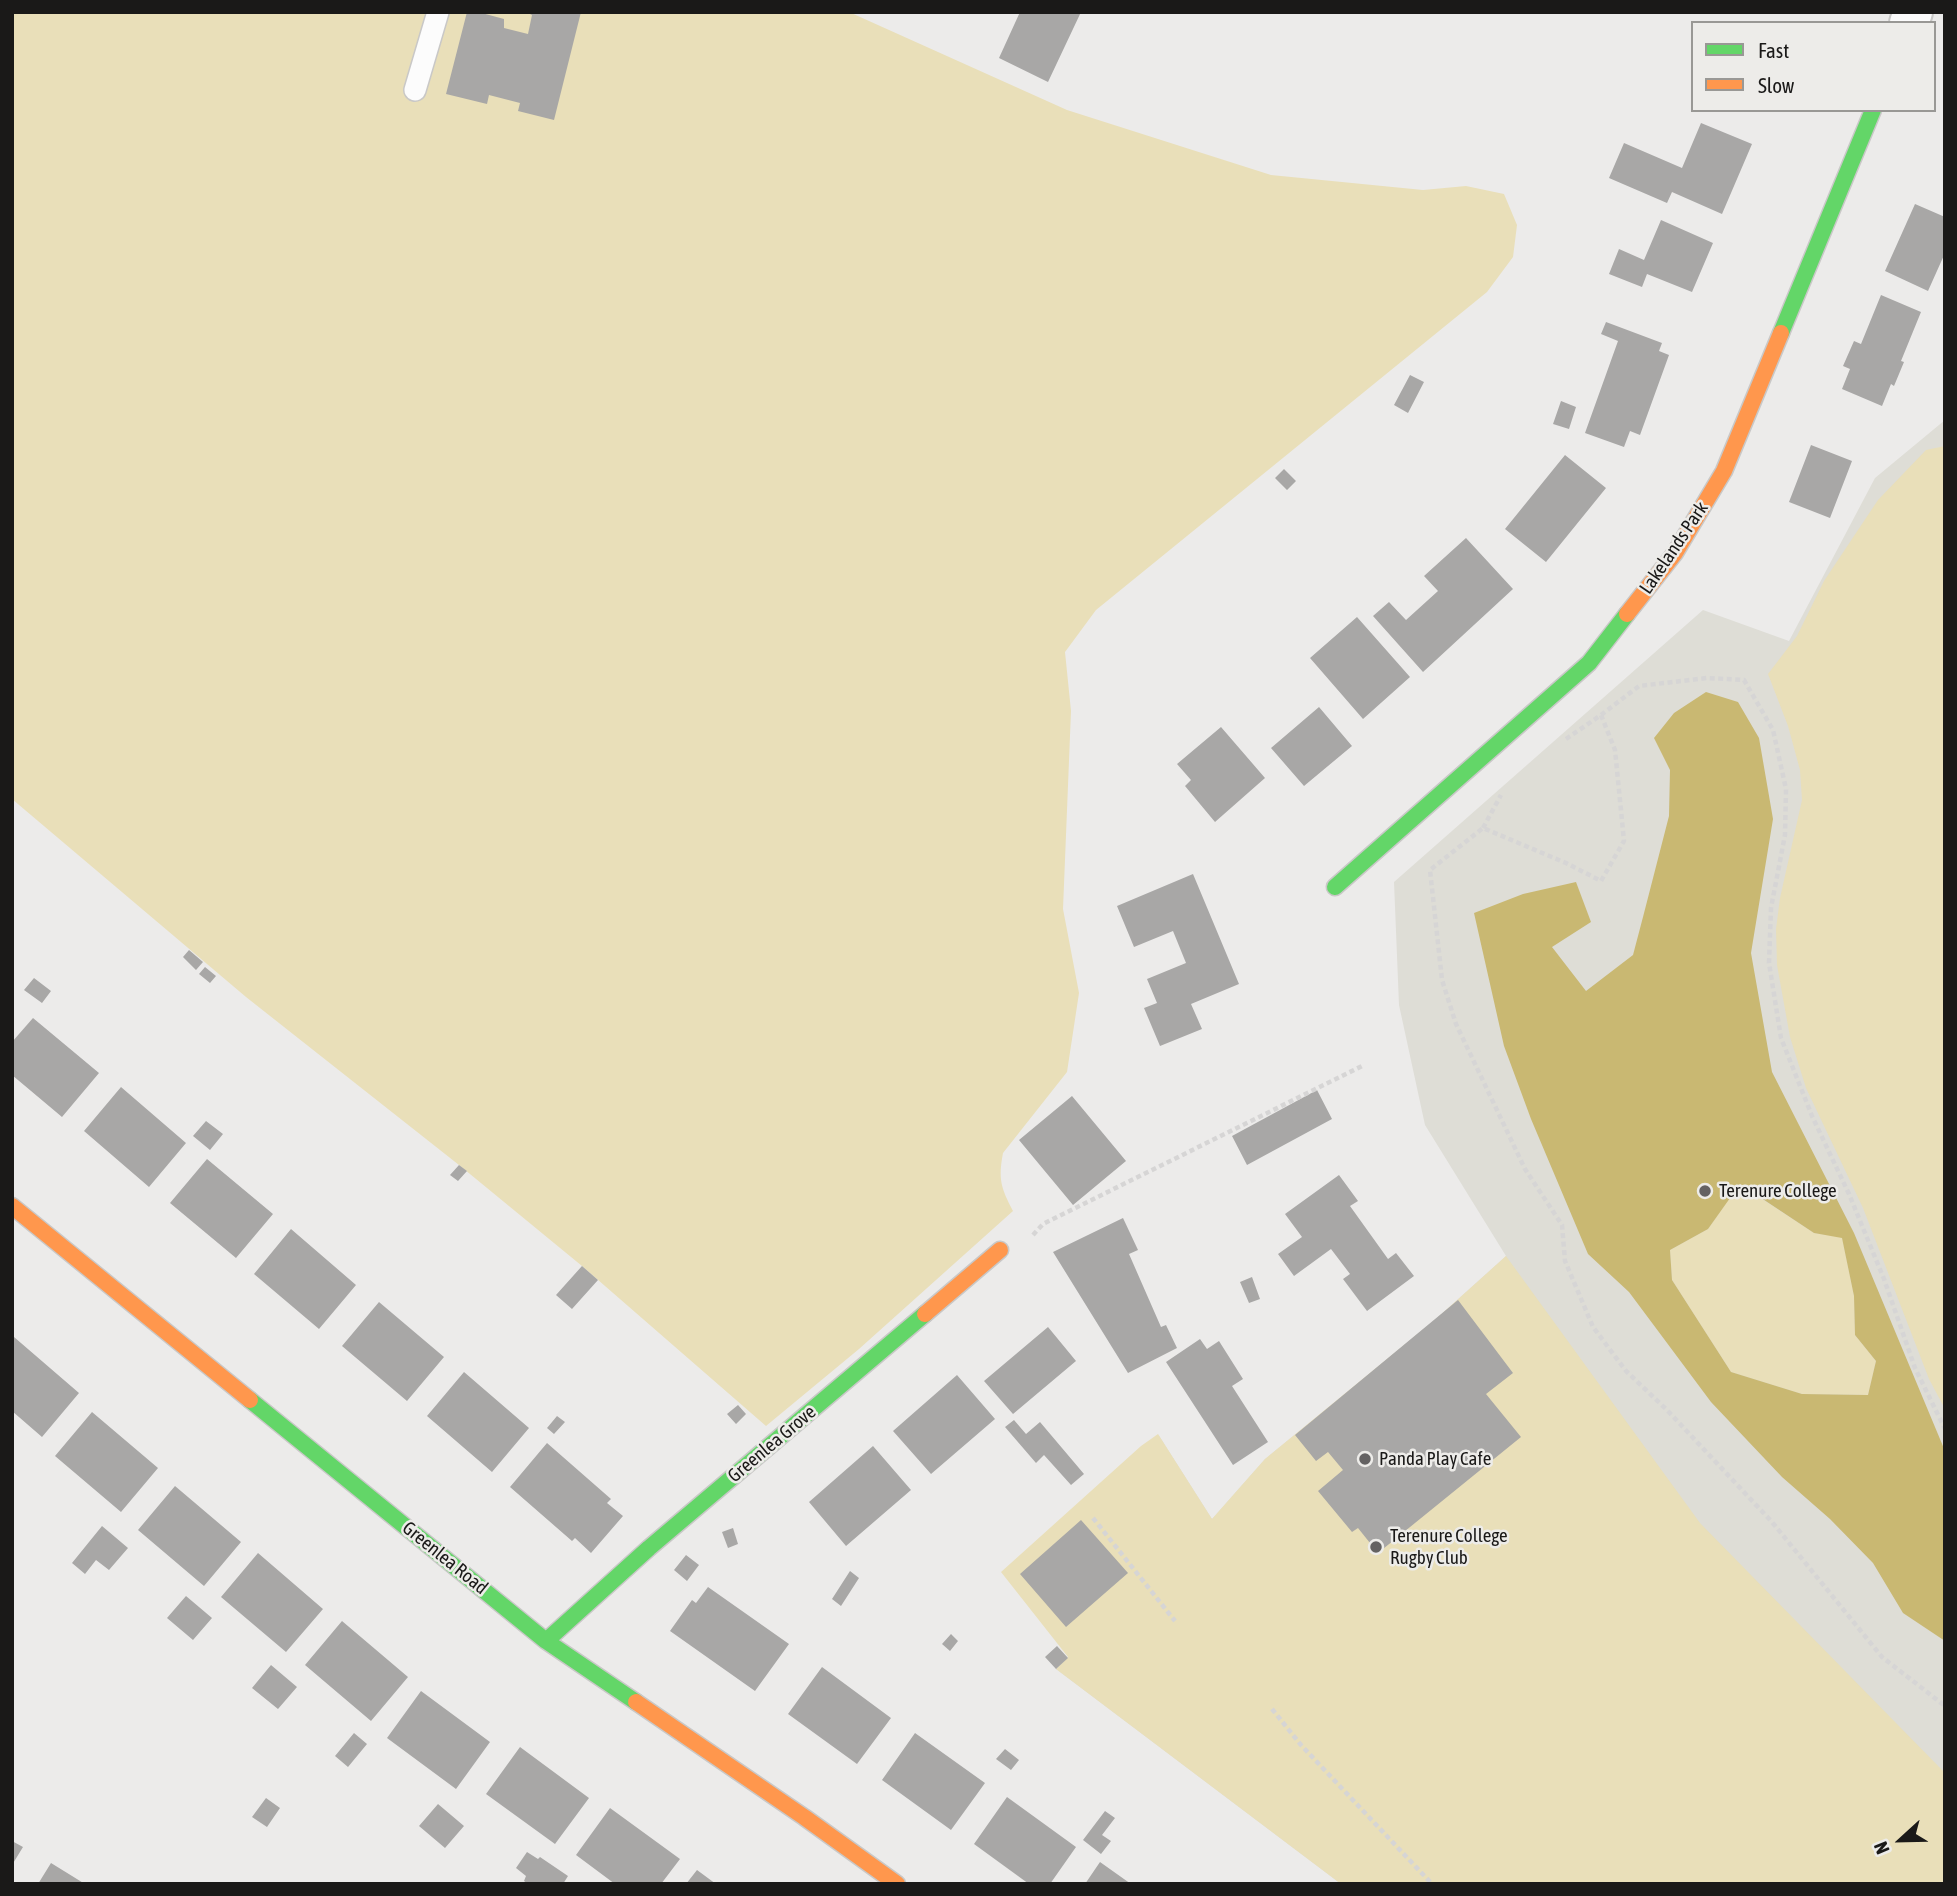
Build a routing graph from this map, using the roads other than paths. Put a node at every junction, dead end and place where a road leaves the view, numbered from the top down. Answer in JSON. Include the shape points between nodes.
{"nodes":[{"id":1,"x":438,"y":12,"type":"edge"},
{"id":2,"x":415,"y":90,"type":"dead end"},
{"id":3,"x":1872,"y":112,"type":"edge"},
{"id":4,"x":1335,"y":887,"type":"dead end"},
{"id":5,"x":12,"y":1206,"type":"edge"},
{"id":6,"x":1000,"y":1250,"type":"dead end"},
{"id":7,"x":546,"y":1641,"type":"junction"},
{"id":8,"x":897,"y":1884,"type":"edge"}],
"edges":[{"from":1,"to":2,"type":"lane"},
{"from":3,"to":4,"type":"street","name":"Lakelands Park","via":[[1724,471],[1675,553],[1589,663]]},
{"from":5,"to":7,"type":"street","name":"Greenlea Road"},
{"from":6,"to":7,"type":"street","name":"Greenlea Grove"},
{"from":7,"to":8,"type":"street","name":"Greenlea Road"}]}
